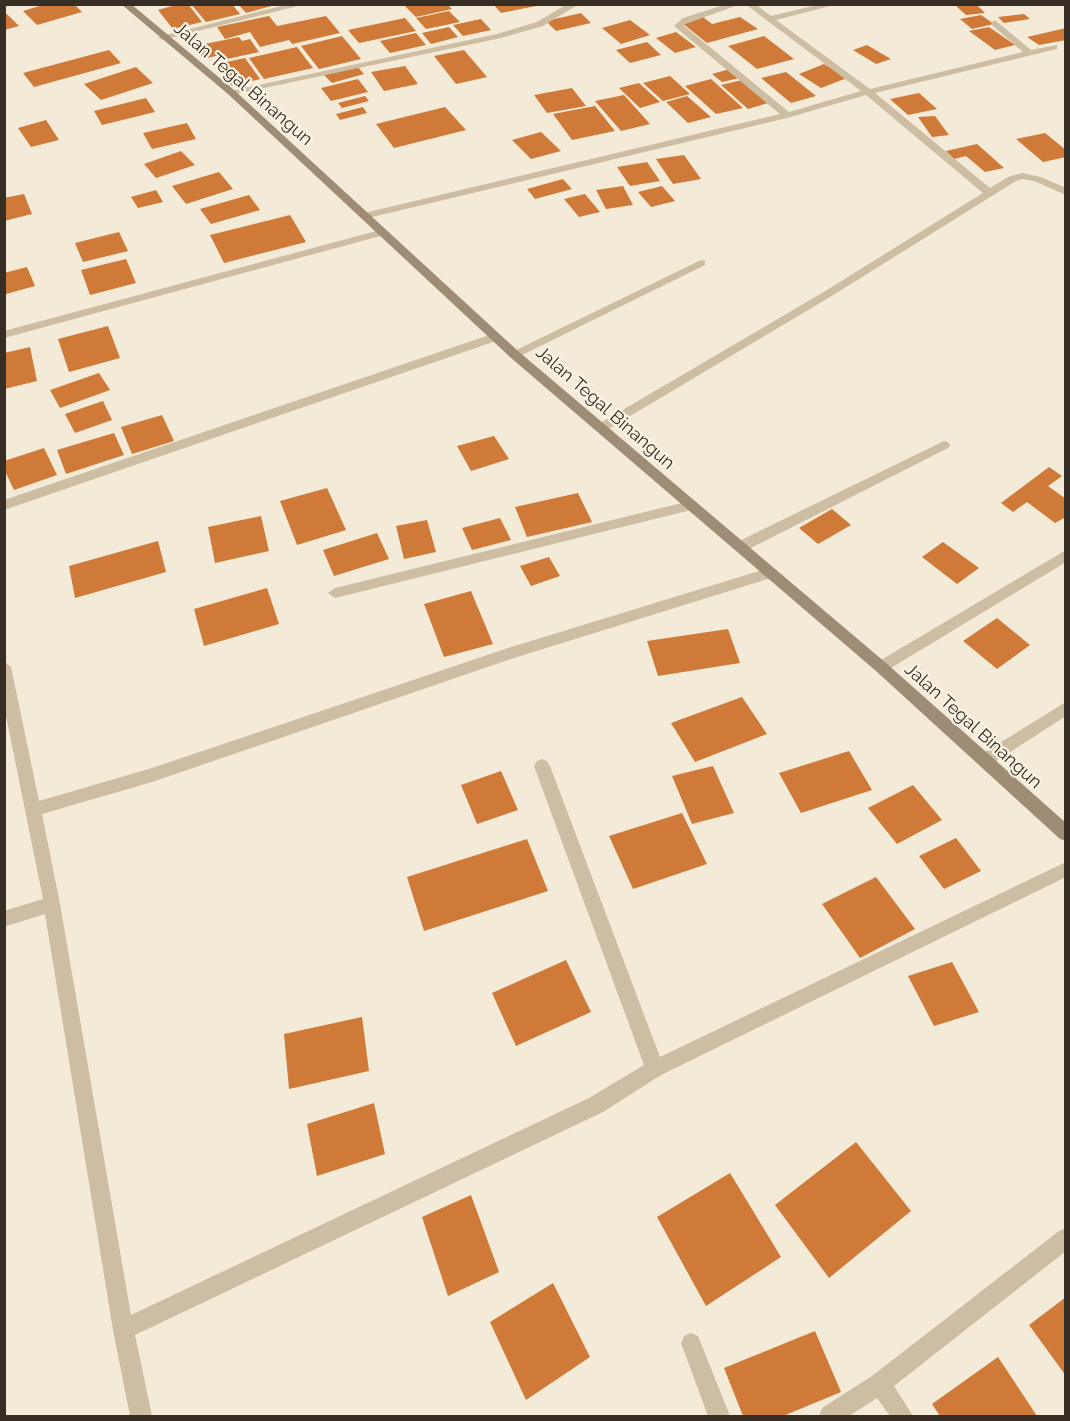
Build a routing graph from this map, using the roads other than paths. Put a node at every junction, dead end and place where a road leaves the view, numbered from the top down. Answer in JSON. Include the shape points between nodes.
{"nodes":[{"id":1,"x":125,"y":4,"type":"edge"},
{"id":2,"x":302,"y":4,"type":"edge"},
{"id":3,"x":575,"y":4,"type":"edge"},
{"id":4,"x":737,"y":4,"type":"edge"},
{"id":5,"x":749,"y":4,"type":"edge"},
{"id":6,"x":834,"y":4,"type":"edge"},
{"id":7,"x":769,"y":19,"type":"junction"},
{"id":8,"x":995,"y":23,"type":"dead end"},
{"id":9,"x":162,"y":37,"type":"junction"},
{"id":10,"x":1054,"y":47,"type":"dead end"},
{"id":11,"x":1029,"y":53,"type":"junction"},
{"id":12,"x":231,"y":92,"type":"junction"},
{"id":13,"x":868,"y":92,"type":"junction"},
{"id":14,"x":787,"y":115,"type":"junction"},
{"id":15,"x":1065,"y":192,"type":"edge"},
{"id":16,"x":990,"y":193,"type":"junction"},
{"id":17,"x":364,"y":216,"type":"junction"},
{"id":18,"x":380,"y":233,"type":"junction"},
{"id":19,"x":701,"y":263,"type":"dead end"},
{"id":20,"x":4,"y":335,"type":"edge"},
{"id":21,"x":495,"y":337,"type":"junction"},
{"id":22,"x":514,"y":354,"type":"junction"},
{"id":23,"x":601,"y":428,"type":"junction"},
{"id":24,"x":944,"y":446,"type":"dead end"},
{"id":25,"x":4,"y":505,"type":"edge"},
{"id":26,"x":690,"y":506,"type":"junction"},
{"id":27,"x":740,"y":547,"type":"junction"},
{"id":28,"x":1065,"y":555,"type":"edge"},
{"id":29,"x":769,"y":573,"type":"junction"},
{"id":30,"x":335,"y":593,"type":"dead end"},
{"id":31,"x":4,"y":667,"type":"edge"},
{"id":32,"x":881,"y":667,"type":"junction"},
{"id":33,"x":6,"y":689,"type":"edge"},
{"id":34,"x":1065,"y":708,"type":"edge"},
{"id":35,"x":985,"y":760,"type":"junction"},
{"id":36,"x":542,"y":766,"type":"dead end"},
{"id":37,"x":35,"y":809,"type":"junction"},
{"id":38,"x":1065,"y":834,"type":"edge"},
{"id":39,"x":1065,"y":869,"type":"edge"},
{"id":40,"x":52,"y":904,"type":"junction"},
{"id":41,"x":4,"y":919,"type":"edge"},
{"id":42,"x":655,"y":1069,"type":"junction"},
{"id":43,"x":1065,"y":1238,"type":"edge"},
{"id":44,"x":123,"y":1330,"type":"junction"},
{"id":45,"x":691,"y":1343,"type":"dead end"},
{"id":46,"x":880,"y":1384,"type":"junction"},
{"id":47,"x":141,"y":1416,"type":"edge"},
{"id":48,"x":719,"y":1416,"type":"edge"},
{"id":49,"x":830,"y":1416,"type":"edge"},
{"id":50,"x":902,"y":1416,"type":"edge"}],
"edges":[{"from":1,"to":9,"type":"street","name":"Jalan Tegal Binangun"},
{"from":2,"to":9,"type":"street"},
{"from":3,"to":12,"type":"street","via":[[540,24],[498,36]]},
{"from":4,"to":14,"type":"street","via":[[686,20],[678,27]]},
{"from":5,"to":7,"type":"street"},
{"from":6,"to":7,"type":"street"},
{"from":7,"to":13,"type":"street"},
{"from":8,"to":11,"type":"street"},
{"from":9,"to":12,"type":"street","name":"Jalan Tegal Binangun"},
{"from":10,"to":11,"type":"street"},
{"from":11,"to":13,"type":"street"},
{"from":12,"to":17,"type":"street","name":"Jalan Tegal Binangun"},
{"from":13,"to":14,"type":"street"},
{"from":13,"to":16,"type":"street"},
{"from":14,"to":17,"type":"street"},
{"from":15,"to":16,"type":"street","via":[[1022,176]]},
{"from":16,"to":23,"type":"street"},
{"from":17,"to":18,"type":"street","name":"Jalan Tegal Binangun"},
{"from":18,"to":20,"type":"street"},
{"from":18,"to":21,"type":"street","name":"Jalan Tegal Binangun"},
{"from":19,"to":22,"type":"street"},
{"from":21,"to":22,"type":"street","name":"Jalan Tegal Binangun"},
{"from":21,"to":25,"type":"street"},
{"from":22,"to":23,"type":"street","name":"Jalan Tegal Binangun"},
{"from":23,"to":26,"type":"street","name":"Jalan Tegal Binangun"},
{"from":24,"to":27,"type":"street"},
{"from":26,"to":27,"type":"street","name":"Jalan Tegal Binangun"},
{"from":26,"to":30,"type":"street"},
{"from":27,"to":29,"type":"street","name":"Jalan Tegal Binangun"},
{"from":28,"to":32,"type":"street"},
{"from":29,"to":32,"type":"street","name":"Jalan Tegal Binangun"},
{"from":29,"to":37,"type":"street","via":[[508,654],[152,775]]},
{"from":31,"to":33,"type":"street"},
{"from":32,"to":35,"type":"street","name":"Jalan Tegal Binangun"},
{"from":33,"to":37,"type":"street"},
{"from":34,"to":35,"type":"street"},
{"from":35,"to":38,"type":"street","name":"Jalan Tegal Binangun"},
{"from":36,"to":42,"type":"street"},
{"from":37,"to":40,"type":"street"},
{"from":39,"to":42,"type":"street"},
{"from":40,"to":41,"type":"street"},
{"from":40,"to":44,"type":"street"},
{"from":42,"to":44,"type":"street","via":[[596,1105]]},
{"from":43,"to":46,"type":"street"},
{"from":44,"to":47,"type":"street"},
{"from":45,"to":48,"type":"street"},
{"from":46,"to":49,"type":"street"},
{"from":46,"to":50,"type":"street"}]}
